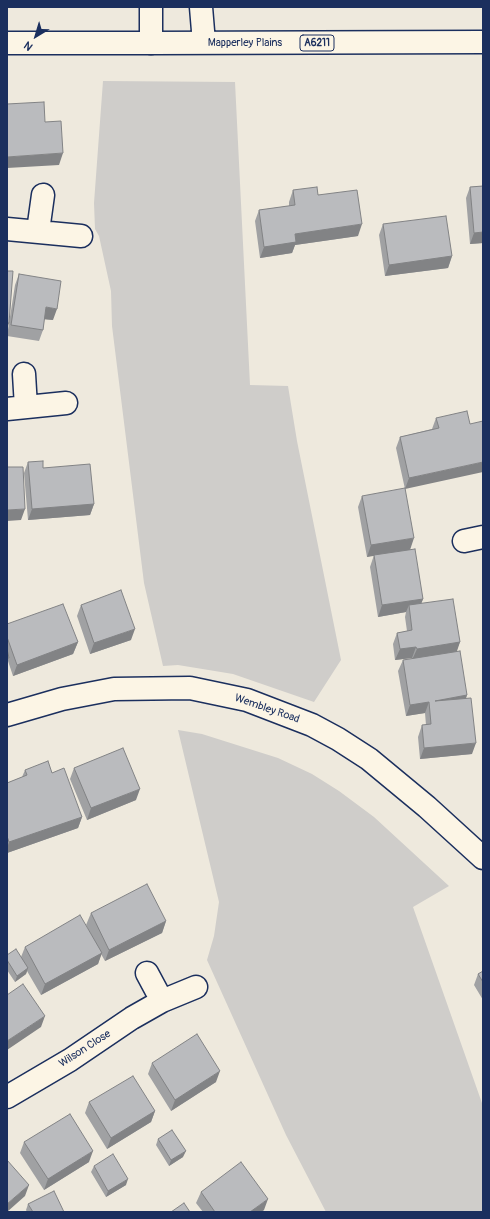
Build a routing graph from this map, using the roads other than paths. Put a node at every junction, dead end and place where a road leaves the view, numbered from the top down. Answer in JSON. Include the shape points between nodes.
{"nodes":[{"id":1,"x":151,"y":7,"type":"edge"},
{"id":2,"x":201,"y":7,"type":"edge"},
{"id":3,"x":483,"y":42,"type":"edge"},
{"id":4,"x":7,"y":43,"type":"edge"},
{"id":5,"x":151,"y":43,"type":"junction"},
{"id":6,"x":204,"y":43,"type":"junction"},
{"id":7,"x":43,"y":195,"type":"dead end"},
{"id":8,"x":7,"y":229,"type":"edge"},
{"id":9,"x":38,"y":232,"type":"junction"},
{"id":10,"x":81,"y":236,"type":"dead end"},
{"id":11,"x":24,"y":374,"type":"dead end"},
{"id":12,"x":66,"y":403,"type":"dead end"},
{"id":13,"x":17,"y":408,"type":"edge"},
{"id":14,"x":7,"y":715,"type":"edge"},
{"id":15,"x":480,"y":850,"type":"edge"},
{"id":16,"x":147,"y":973,"type":"dead end"},
{"id":17,"x":196,"y":987,"type":"dead end"},
{"id":18,"x":162,"y":1001,"type":"junction"},
{"id":19,"x":7,"y":1097,"type":"edge"}],
"edges":[{"from":1,"to":5,"type":"street"},
{"from":2,"to":6,"type":"street"},
{"from":3,"to":6,"type":"street","name":"Mapperley Plains","number":"A6211"},
{"from":4,"to":5,"type":"street","name":"Mapperley Plains"},
{"from":5,"to":6,"type":"street","name":"Mapperley Plains","number":"A6211"},
{"from":7,"to":9,"type":"street"},
{"from":8,"to":9,"type":"street"},
{"from":9,"to":10,"type":"street"},
{"from":11,"to":13,"type":"street"},
{"from":12,"to":13,"type":"street"},
{"from":14,"to":15,"type":"street","name":"Wembley Road","via":[[62,699],[114,689],[190,688],[247,700],[312,725],[338,739],[369,760]]},
{"from":16,"to":18,"type":"street"},
{"from":17,"to":18,"type":"street","name":"Wilson Close"},
{"from":18,"to":19,"type":"street","name":"Wilson Close"}]}
